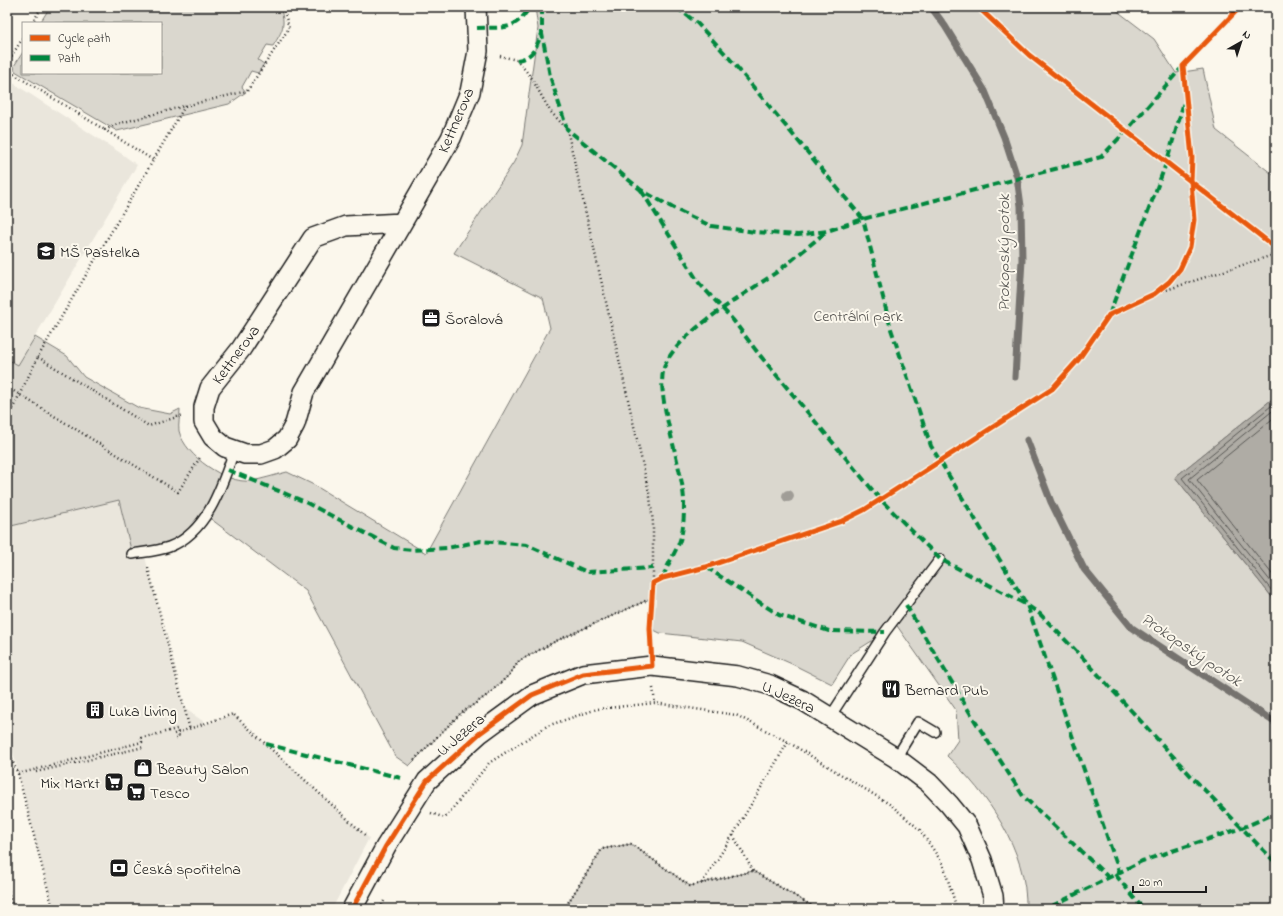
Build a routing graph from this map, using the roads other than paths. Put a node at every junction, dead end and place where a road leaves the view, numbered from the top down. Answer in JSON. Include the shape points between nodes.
{"nodes":[{"id":1,"x":476,"y":7,"type":"edge"},
{"id":2,"x":402,"y":223,"type":"junction"},
{"id":3,"x":234,"y":451,"type":"junction"},
{"id":4,"x":132,"y":554,"type":"dead end"},
{"id":5,"x":940,"y":559,"type":"dead end"},
{"id":6,"x":830,"y":716,"type":"junction"},
{"id":7,"x":935,"y":732,"type":"dead end"},
{"id":8,"x":896,"y":758,"type":"junction"},
{"id":9,"x":352,"y":909,"type":"edge"},
{"id":10,"x":994,"y":909,"type":"edge"}],
"edges":[{"from":1,"to":2,"type":"street","name":"Kettnerova","via":[[478,51],[470,92],[451,138]]},
{"from":2,"to":3,"type":"street","name":"Kettnerova","via":[[304,392],[295,424],[287,439],[275,449],[261,454]]},
{"from":2,"to":3,"type":"street","name":"Kettnerova","via":[[346,226],[313,238],[241,349],[210,388],[204,407],[204,422],[213,437]]},
{"from":3,"to":4,"type":"lane","via":[[226,476],[207,516],[189,535],[169,547]]},
{"from":5,"to":6,"type":"lane","via":[[885,632]]},
{"from":6,"to":8,"type":"street","name":"U Jezera"},
{"from":6,"to":9,"type":"street","name":"U Jezera","via":[[770,685],[738,676],[652,666],[583,674],[532,695],[480,732],[427,780],[386,846]]},
{"from":7,"to":8,"type":"lane","via":[[918,722]]},
{"from":8,"to":10,"type":"street","name":"U Jezera","via":[[929,783],[967,826],[982,860],[993,896]]}]}
